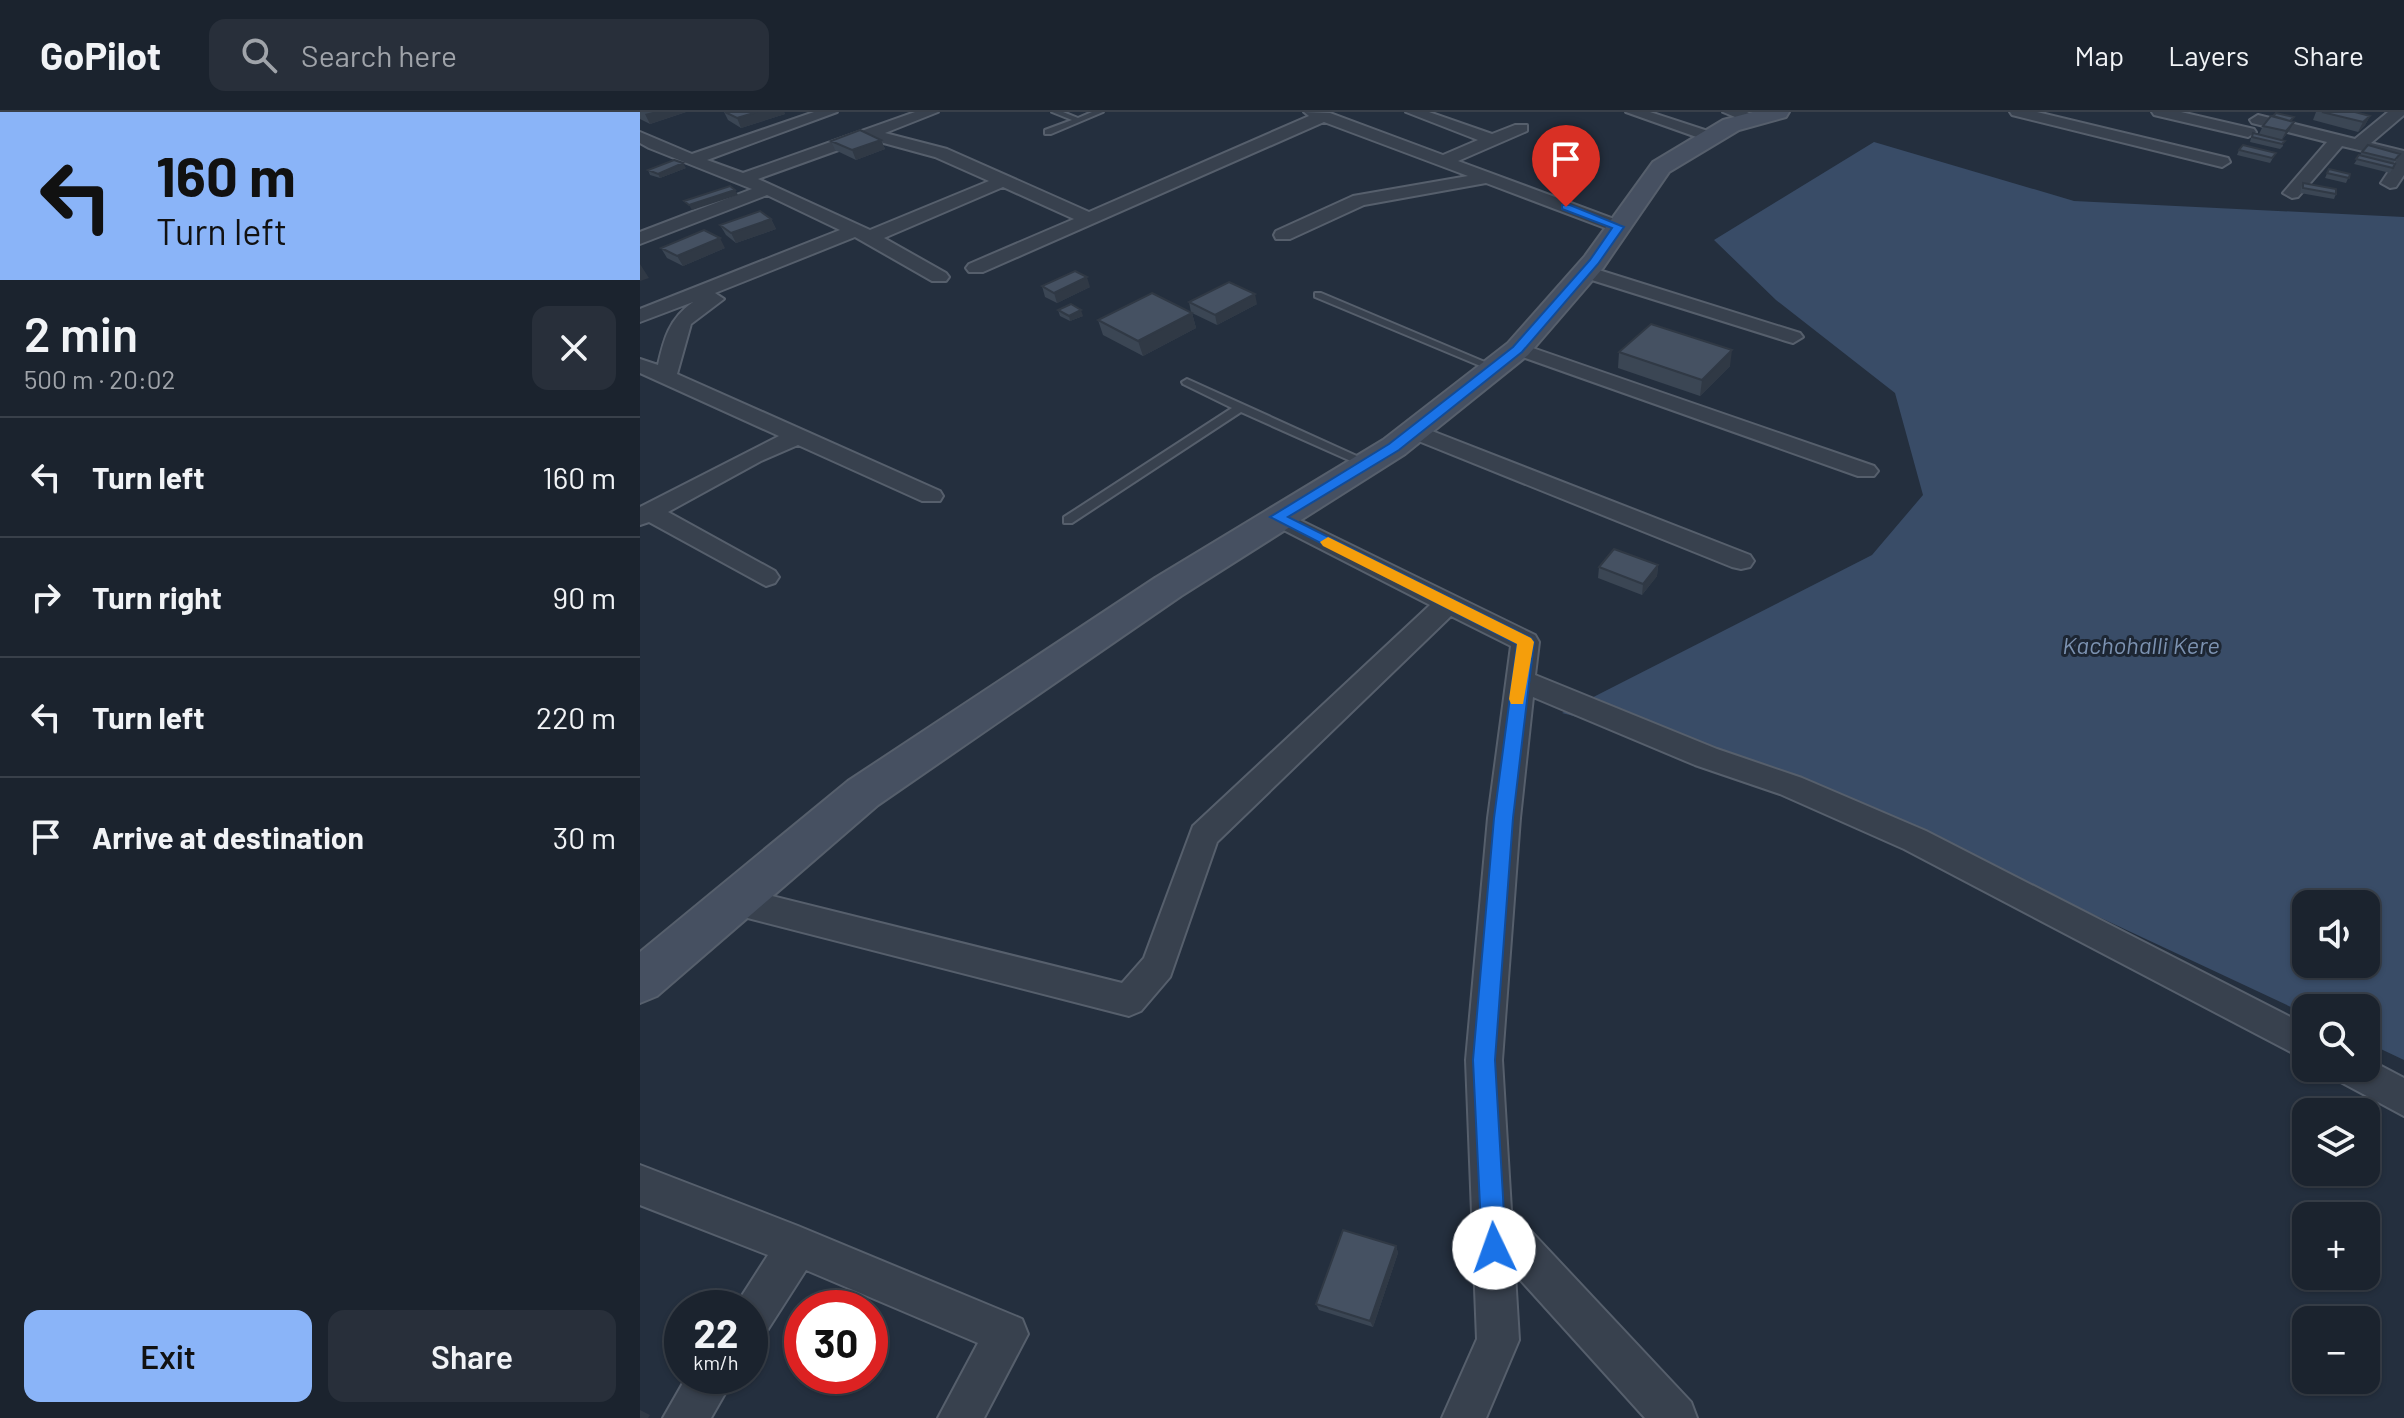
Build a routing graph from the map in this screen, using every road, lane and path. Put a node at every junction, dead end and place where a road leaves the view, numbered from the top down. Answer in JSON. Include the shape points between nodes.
{"nodes":[{"id":1,"x":829,"y":112,"type":"edge"},
{"id":2,"x":930,"y":112,"type":"edge"},
{"id":3,"x":1056,"y":112,"type":"edge"},
{"id":4,"x":1099,"y":112,"type":"edge"},
{"id":5,"x":1414,"y":112,"type":"edge"},
{"id":6,"x":1634,"y":112,"type":"edge"},
{"id":7,"x":2018,"y":112,"type":"edge"},
{"id":8,"x":2160,"y":112,"type":"edge"},
{"id":9,"x":2398,"y":112,"type":"edge"},
{"id":10,"x":1318,"y":114,"type":"edge"},
{"id":11,"x":1078,"y":120,"type":"junction"},
{"id":12,"x":1743,"y":120,"type":"edge"},
{"id":13,"x":2257,"y":121,"type":"edge"},
{"id":14,"x":1521,"y":128,"type":"dead end"},
{"id":15,"x":1048,"y":132,"type":"dead end"},
{"id":16,"x":872,"y":135,"type":"junction"},
{"id":17,"x":1492,"y":140,"type":"junction"},
{"id":18,"x":2338,"y":140,"type":"junction"},
{"id":19,"x":644,"y":142,"type":"edge"},
{"id":20,"x":2358,"y":145,"type":"junction"},
{"id":21,"x":2404,"y":156,"type":"edge"},
{"id":22,"x":694,"y":159,"type":"junction"},
{"id":23,"x":1443,"y":161,"type":"junction"},
{"id":24,"x":2222,"y":162,"type":"junction"},
{"id":25,"x":2404,"y":162,"type":"edge"},
{"id":26,"x":1487,"y":178,"type":"junction"},
{"id":27,"x":743,"y":179,"type":"junction"},
{"id":28,"x":2208,"y":179,"type":"dead end"},
{"id":29,"x":1003,"y":181,"type":"junction"},
{"id":30,"x":2390,"y":183,"type":"dead end"},
{"id":31,"x":768,"y":189,"type":"junction"},
{"id":32,"x":2292,"y":193,"type":"dead end"},
{"id":33,"x":1089,"y":219,"type":"junction"},
{"id":34,"x":1619,"y":227,"type":"junction"},
{"id":35,"x":863,"y":234,"type":"junction"},
{"id":36,"x":1283,"y":235,"type":"dead end"},
{"id":37,"x":640,"y":238,"type":"edge"},
{"id":38,"x":976,"y":268,"type":"dead end"},
{"id":39,"x":1586,"y":272,"type":"junction"},
{"id":40,"x":742,"y":275,"type":"junction"},
{"id":41,"x":939,"y":277,"type":"dead end"},
{"id":42,"x":1318,"y":295,"type":"dead end"},
{"id":43,"x":640,"y":316,"type":"edge"},
{"id":44,"x":1793,"y":337,"type":"dead end"},
{"id":45,"x":1506,"y":358,"type":"junction"},
{"id":46,"x":640,"y":365,"type":"edge"},
{"id":47,"x":666,"y":376,"type":"junction"},
{"id":48,"x":1187,"y":382,"type":"dead end"},
{"id":49,"x":1240,"y":408,"type":"junction"},
{"id":50,"x":1414,"y":431,"type":"junction"},
{"id":51,"x":799,"y":436,"type":"junction"},
{"id":52,"x":1366,"y":464,"type":"junction"},
{"id":53,"x":1866,"y":471,"type":"dead end"},
{"id":54,"x":931,"y":496,"type":"dead end"},
{"id":55,"x":645,"y":514,"type":"edge"},
{"id":56,"x":1277,"y":517,"type":"junction"},
{"id":57,"x":1068,"y":520,"type":"dead end"},
{"id":58,"x":1741,"y":561,"type":"dead end"},
{"id":59,"x":766,"y":577,"type":"dead end"},
{"id":60,"x":1449,"y":603,"type":"junction"},
{"id":61,"x":1520,"y":680,"type":"junction"},
{"id":62,"x":736,"y":901,"type":"junction"},
{"id":63,"x":640,"y":981,"type":"edge"},
{"id":64,"x":2292,"y":1036,"type":"edge"},
{"id":65,"x":2375,"y":1082,"type":"edge"},
{"id":66,"x":2404,"y":1098,"type":"edge"},
{"id":67,"x":640,"y":1185,"type":"edge"},
{"id":68,"x":1492,"y":1218,"type":"junction"},
{"id":69,"x":798,"y":1246,"type":"junction"},
{"id":70,"x":768,"y":1292,"type":"edge"},
{"id":71,"x":701,"y":1394,"type":"edge"},
{"id":72,"x":685,"y":1418,"type":"edge"},
{"id":73,"x":960,"y":1418,"type":"edge"},
{"id":74,"x":1464,"y":1418,"type":"edge"},
{"id":75,"x":1675,"y":1418,"type":"edge"}],
"edges":[{"from":1,"to":22,"type":"street"},
{"from":2,"to":16,"type":"street"},
{"from":3,"to":11,"type":"lane"},
{"from":4,"to":11,"type":"lane"},
{"from":5,"to":17,"type":"street"},
{"from":6,"to":12,"type":"street"},
{"from":7,"to":24,"type":"street"},
{"from":8,"to":13,"type":"street"},
{"from":9,"to":20,"type":"street"},
{"from":10,"to":23,"type":"street"},
{"from":10,"to":33,"type":"street"},
{"from":11,"to":15,"type":"lane"},
{"from":12,"to":34,"type":"street","via":[[1661,167]]},
{"from":13,"to":18,"type":"street"},
{"from":13,"to":24,"type":"street"},
{"from":14,"to":17,"type":"street"},
{"from":16,"to":27,"type":"street"},
{"from":16,"to":29,"type":"street","via":[[941,153]]},
{"from":17,"to":23,"type":"street"},
{"from":18,"to":20,"type":"street"},
{"from":18,"to":32,"type":"street"},
{"from":19,"to":22,"type":"street"},
{"from":20,"to":21,"type":"street"},
{"from":22,"to":27,"type":"street"},
{"from":23,"to":26,"type":"street"},
{"from":24,"to":28,"type":"street"},
{"from":25,"to":30,"type":"street"},
{"from":26,"to":34,"type":"street"},
{"from":26,"to":36,"type":"street","via":[[1359,200]]},
{"from":27,"to":31,"type":"street"},
{"from":29,"to":33,"type":"street"},
{"from":29,"to":35,"type":"street"},
{"from":31,"to":35,"type":"street"},
{"from":31,"to":37,"type":"street"},
{"from":33,"to":38,"type":"street"},
{"from":34,"to":39,"type":"street"},
{"from":35,"to":40,"type":"street"},
{"from":35,"to":41,"type":"street"},
{"from":39,"to":44,"type":"street"},
{"from":39,"to":45,"type":"street"},
{"from":40,"to":43,"type":"street"},
{"from":40,"to":47,"type":"street","via":[[747,281],[736,290],[688,313],[672,341]]},
{"from":42,"to":45,"type":"lane"},
{"from":45,"to":50,"type":"street"},
{"from":45,"to":53,"type":"street"},
{"from":46,"to":47,"type":"street"},
{"from":47,"to":51,"type":"street"},
{"from":48,"to":49,"type":"lane"},
{"from":49,"to":52,"type":"lane"},
{"from":49,"to":57,"type":"lane"},
{"from":50,"to":52,"type":"street"},
{"from":50,"to":58,"type":"street"},
{"from":51,"to":54,"type":"street"},
{"from":51,"to":55,"type":"street"},
{"from":52,"to":56,"type":"street"},
{"from":55,"to":59,"type":"street"},
{"from":56,"to":60,"type":"street"},
{"from":56,"to":62,"type":"street","via":[[863,793]]},
{"from":60,"to":61,"type":"street","via":[[1525,642]]},
{"from":60,"to":62,"type":"street","via":[[1204,835],[1158,966],[1129,1000]]},
{"from":61,"to":64,"type":"street","via":[[1915,840]]},
{"from":61,"to":68,"type":"street","via":[[1484,1060]]},
{"from":62,"to":63,"type":"street"},
{"from":65,"to":66,"type":"street"},
{"from":67,"to":69,"type":"street"},
{"from":68,"to":74,"type":"street","via":[[1498,1340]]},
{"from":68,"to":75,"type":"street"},
{"from":69,"to":70,"type":"street"},
{"from":69,"to":73,"type":"street","via":[[1007,1334]]},
{"from":71,"to":72,"type":"street"}]}
